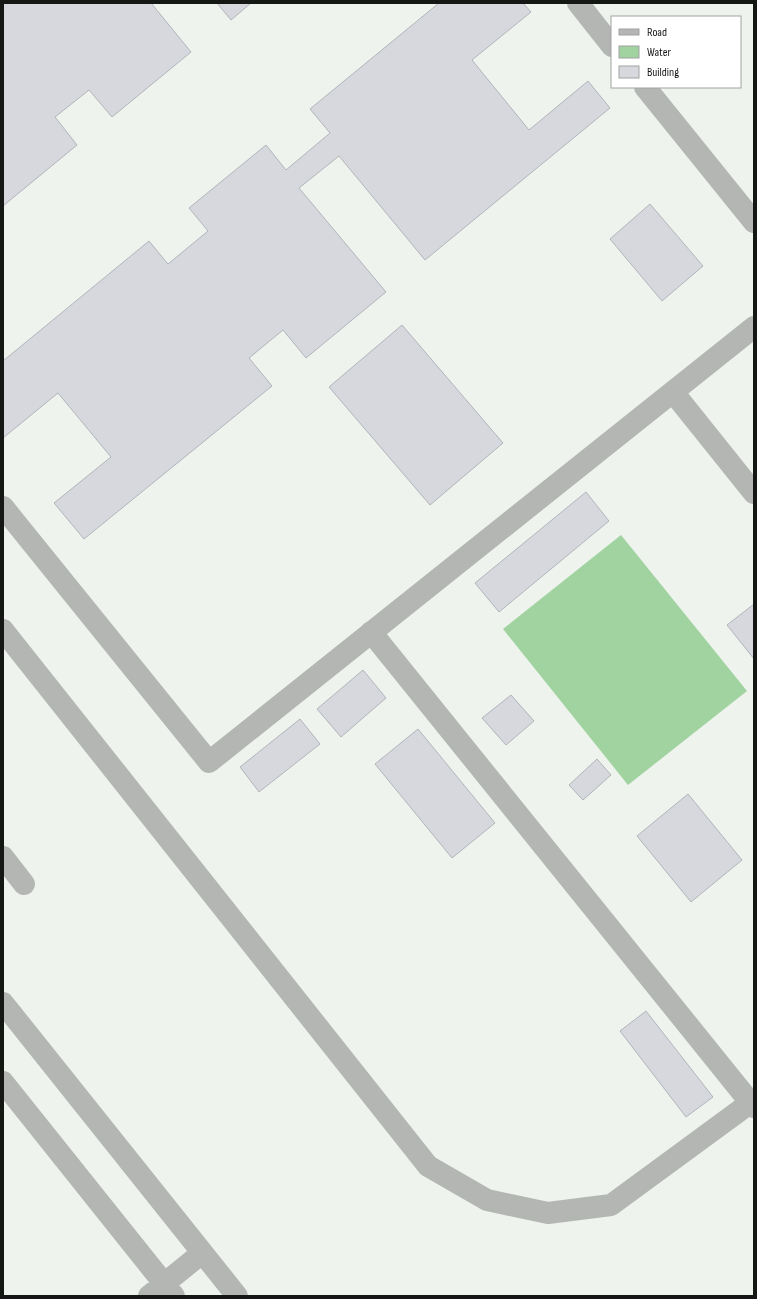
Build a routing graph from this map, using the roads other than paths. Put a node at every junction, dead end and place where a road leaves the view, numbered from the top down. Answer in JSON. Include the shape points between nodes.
{"nodes":[{"id":1,"x":578,"y":3,"type":"edge"},
{"id":2,"x":611,"y":45,"type":"edge"},
{"id":3,"x":646,"y":88,"type":"edge"},
{"id":4,"x":754,"y":222,"type":"edge"},
{"id":5,"x":754,"y":327,"type":"edge"},
{"id":6,"x":673,"y":392,"type":"junction"},
{"id":7,"x":754,"y":493,"type":"edge"},
{"id":8,"x":3,"y":507,"type":"edge"},
{"id":9,"x":3,"y":630,"type":"edge"},
{"id":10,"x":371,"y":632,"type":"junction"},
{"id":11,"x":3,"y":857,"type":"edge"},
{"id":12,"x":24,"y":884,"type":"dead end"},
{"id":13,"x":3,"y":1003,"type":"edge"},
{"id":14,"x":3,"y":1082,"type":"edge"},
{"id":15,"x":753,"y":1103,"type":"edge"},
{"id":16,"x":202,"y":1253,"type":"junction"},
{"id":17,"x":162,"y":1292,"type":"edge"},
{"id":18,"x":237,"y":1296,"type":"edge"}],
"edges":[{"from":1,"to":2,"type":"street"},
{"from":3,"to":4,"type":"street"},
{"from":5,"to":6,"type":"street"},
{"from":6,"to":7,"type":"street"},
{"from":6,"to":10,"type":"street"},
{"from":8,"to":10,"type":"street","via":[[209,762]]},
{"from":9,"to":15,"type":"street","via":[[428,1166],[487,1200],[548,1214],[611,1205]]},
{"from":10,"to":15,"type":"street"},
{"from":11,"to":12,"type":"street"},
{"from":13,"to":16,"type":"street"},
{"from":14,"to":17,"type":"street"},
{"from":16,"to":17,"type":"street"},
{"from":16,"to":18,"type":"street"}]}
